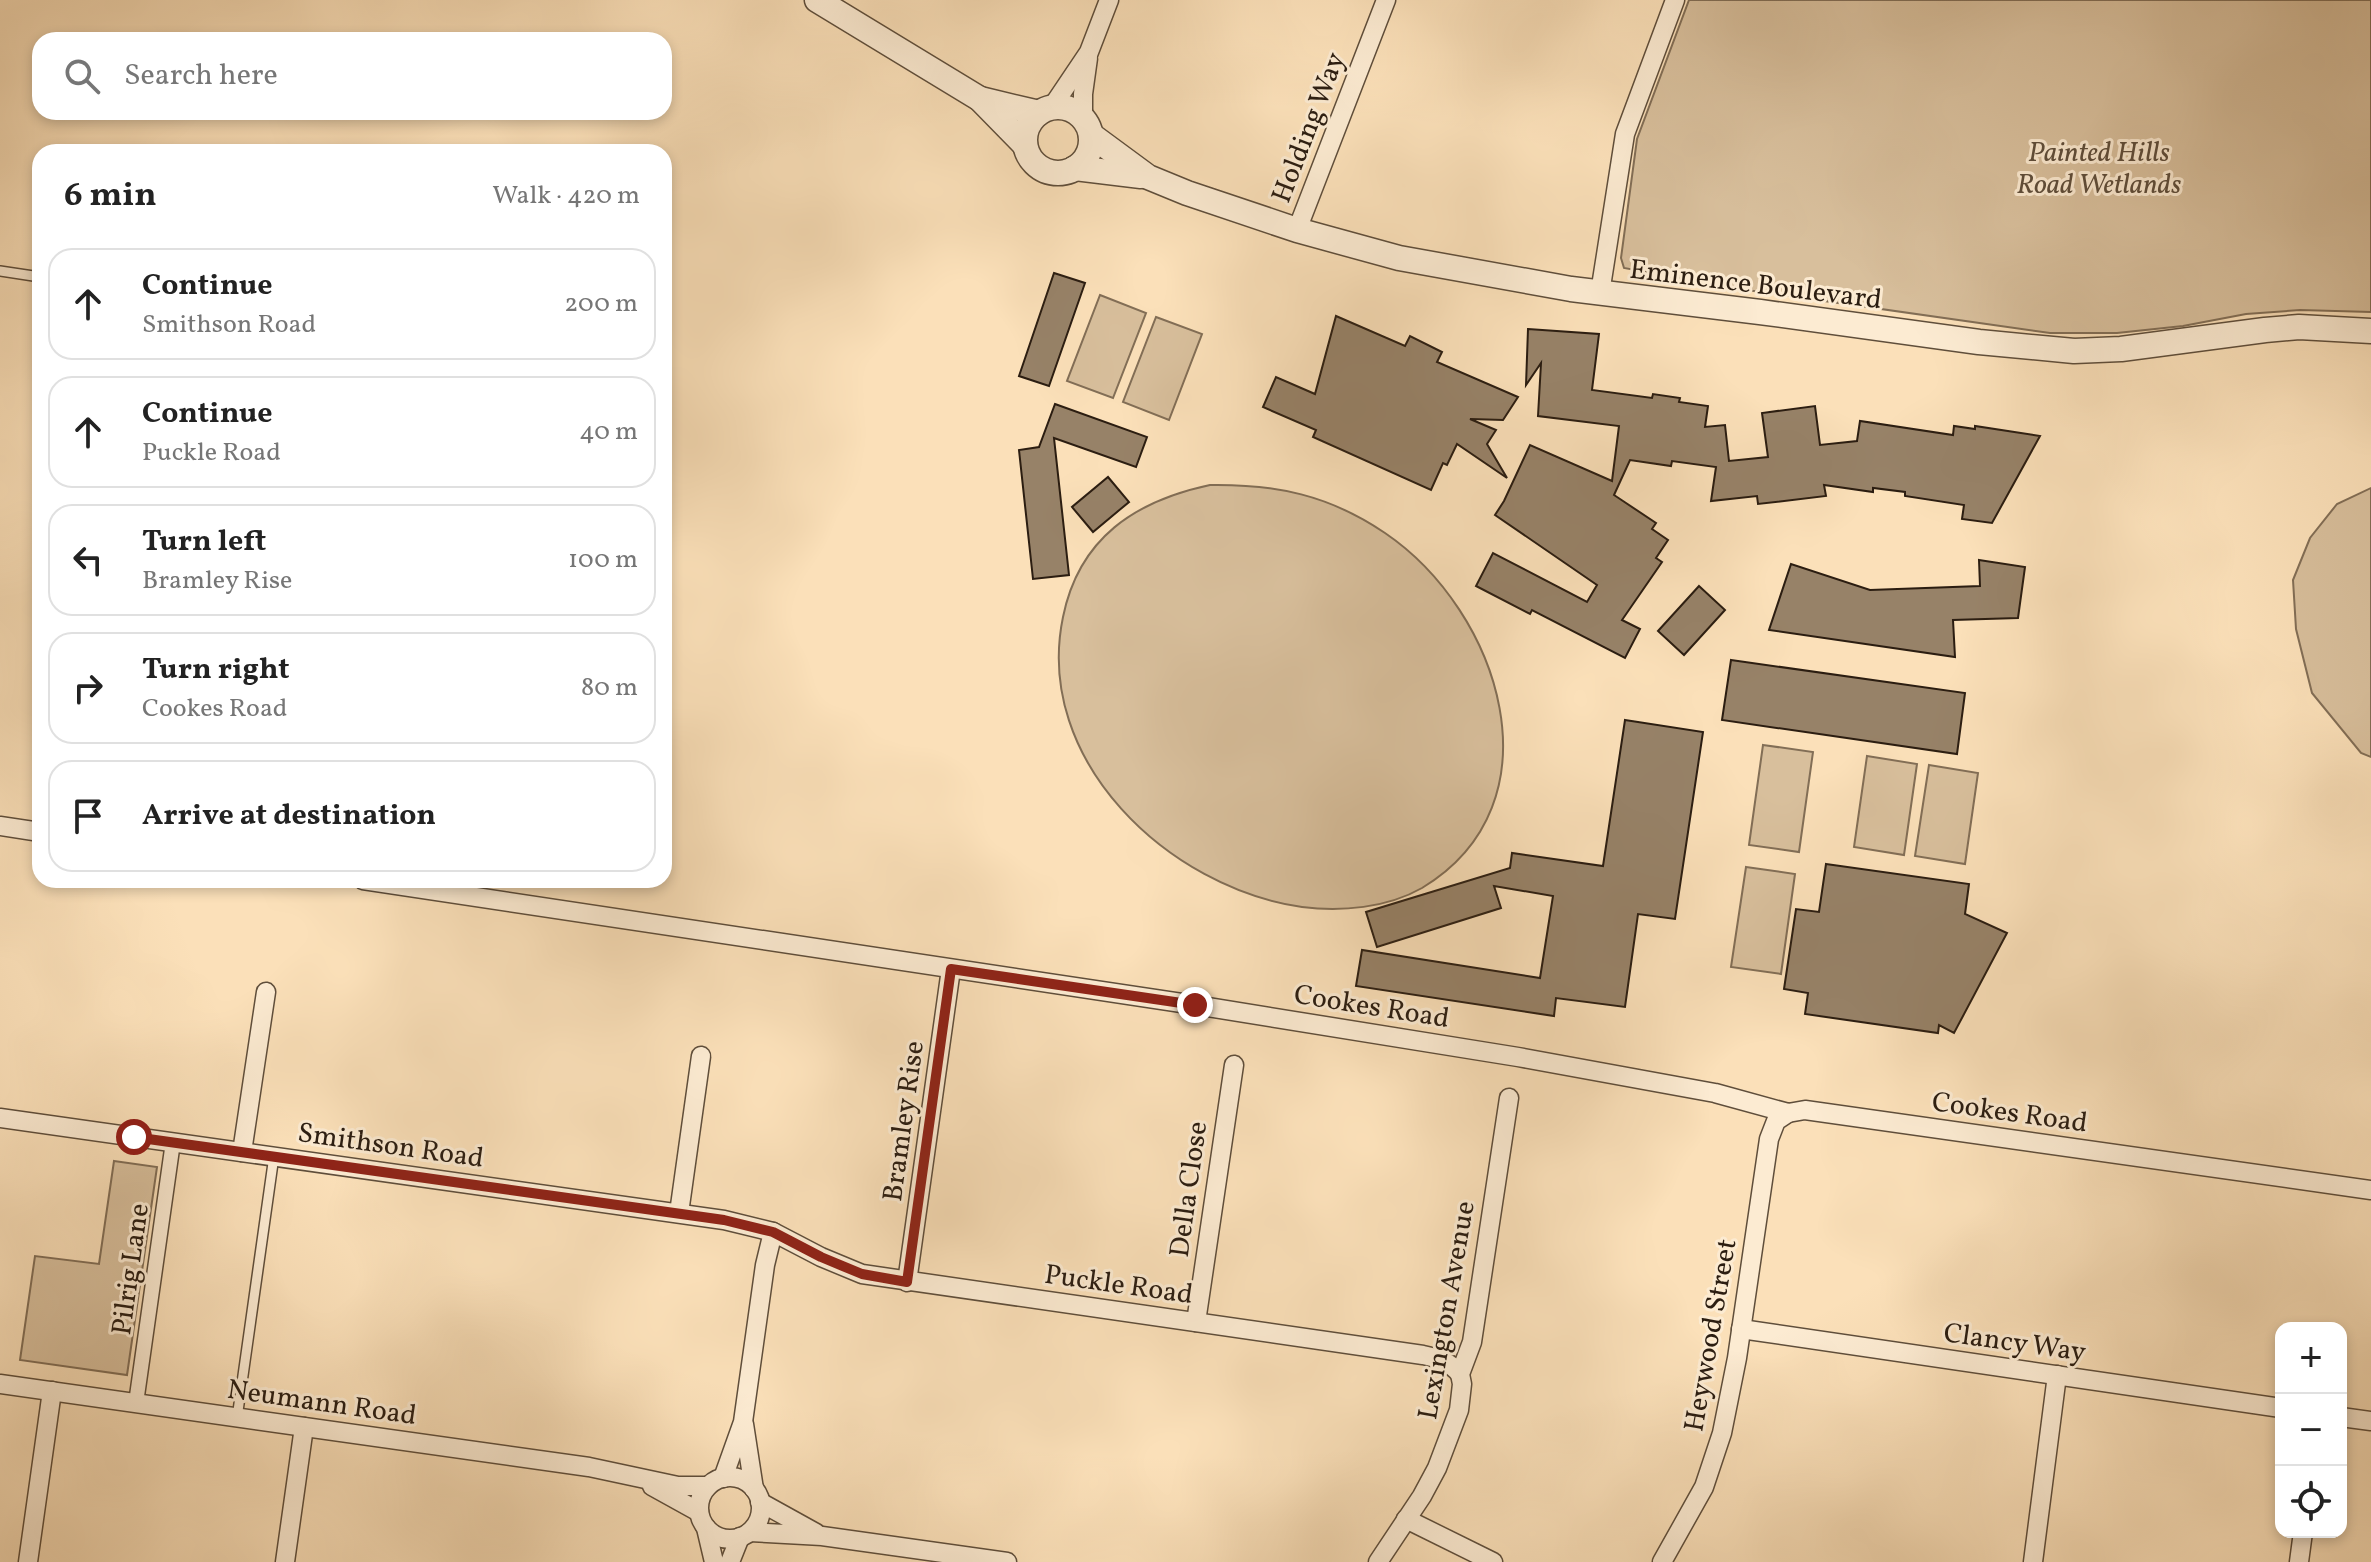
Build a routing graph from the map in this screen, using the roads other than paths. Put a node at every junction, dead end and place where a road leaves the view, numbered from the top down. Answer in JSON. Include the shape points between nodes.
{"nodes":[{"id":1,"x":817,"y":0,"type":"edge"},
{"id":2,"x":1109,"y":0,"type":"edge"},
{"id":3,"x":1386,"y":0,"type":"edge"},
{"id":4,"x":1675,"y":0,"type":"edge"},
{"id":5,"x":1089,"y":52,"type":"junction"},
{"id":6,"x":980,"y":99,"type":"junction"},
{"id":7,"x":1045,"y":110,"type":"junction"},
{"id":8,"x":1087,"y":127,"type":"junction"},
{"id":9,"x":1025,"y":145,"type":"junction"},
{"id":10,"x":1075,"y":168,"type":"junction"},
{"id":11,"x":1148,"y":177,"type":"junction"},
{"id":12,"x":1297,"y":230,"type":"junction"},
{"id":13,"x":0,"y":271,"type":"edge"},
{"id":14,"x":32,"y":276,"type":"edge"},
{"id":15,"x":1600,"y":293,"type":"junction"},
{"id":16,"x":2371,"y":331,"type":"edge"},
{"id":17,"x":0,"y":826,"type":"edge"},
{"id":18,"x":32,"y":831,"type":"edge"},
{"id":19,"x":416,"y":888,"type":"edge"},
{"id":20,"x":951,"y":969,"type":"junction"},
{"id":21,"x":266,"y":992,"type":"dead end"},
{"id":22,"x":701,"y":1056,"type":"dead end"},
{"id":23,"x":1234,"y":1065,"type":"dead end"},
{"id":24,"x":1509,"y":1098,"type":"dead end"},
{"id":25,"x":1788,"y":1113,"type":"junction"},
{"id":26,"x":0,"y":1118,"type":"edge"},
{"id":27,"x":173,"y":1142,"type":"junction"},
{"id":28,"x":242,"y":1152,"type":"junction"},
{"id":29,"x":274,"y":1156,"type":"junction"},
{"id":30,"x":2371,"y":1190,"type":"edge"},
{"id":31,"x":679,"y":1213,"type":"junction"},
{"id":32,"x":773,"y":1232,"type":"junction"},
{"id":33,"x":907,"y":1282,"type":"junction"},
{"id":34,"x":1196,"y":1322,"type":"junction"},
{"id":35,"x":1741,"y":1329,"type":"junction"},
{"id":36,"x":1460,"y":1374,"type":"junction"},
{"id":37,"x":2057,"y":1375,"type":"junction"},
{"id":38,"x":0,"y":1384,"type":"edge"},
{"id":39,"x":52,"y":1391,"type":"junction"},
{"id":40,"x":136,"y":1403,"type":"junction"},
{"id":41,"x":2275,"y":1407,"type":"edge"},
{"id":42,"x":237,"y":1418,"type":"junction"},
{"id":43,"x":2347,"y":1418,"type":"edge"},
{"id":44,"x":2371,"y":1421,"type":"edge"},
{"id":45,"x":743,"y":1422,"type":"junction"},
{"id":46,"x":304,"y":1427,"type":"junction"},
{"id":47,"x":636,"y":1477,"type":"junction"},
{"id":48,"x":716,"y":1482,"type":"junction"},
{"id":49,"x":757,"y":1496,"type":"junction"},
{"id":50,"x":1406,"y":1519,"type":"junction"},
{"id":51,"x":703,"y":1520,"type":"junction"},
{"id":52,"x":745,"y":1534,"type":"junction"},
{"id":53,"x":822,"y":1536,"type":"junction"},
{"id":54,"x":2302,"y":1538,"type":"edge"},
{"id":55,"x":28,"y":1562,"type":"edge"},
{"id":56,"x":285,"y":1562,"type":"edge"},
{"id":57,"x":714,"y":1562,"type":"edge"},
{"id":58,"x":730,"y":1562,"type":"edge"},
{"id":59,"x":1007,"y":1562,"type":"edge"},
{"id":60,"x":1378,"y":1562,"type":"edge"},
{"id":61,"x":1493,"y":1562,"type":"edge"},
{"id":62,"x":1662,"y":1562,"type":"edge"},
{"id":63,"x":2033,"y":1562,"type":"edge"},
{"id":64,"x":2299,"y":1562,"type":"edge"}],
"edges":[{"from":1,"to":6,"type":"street"},
{"from":2,"to":5,"type":"street"},
{"from":3,"to":12,"type":"street","name":"Holding Way"},
{"from":4,"to":15,"type":"street","via":[[1625,134]]},
{"from":5,"to":7,"type":"street"},
{"from":5,"to":8,"type":"street","via":[[1083,94]]},
{"from":6,"to":7,"type":"street"},
{"from":6,"to":9,"type":"street"},
{"from":7,"to":8,"type":"street","via":[[1069,109]]},
{"from":7,"to":9,"type":"street","via":[[1027,127]]},
{"from":8,"to":10,"type":"street","via":[[1088,154]]},
{"from":8,"to":11,"type":"street","name":"Eminence Boulevard"},
{"from":9,"to":10,"type":"street","via":[[1040,167],[1056,173]]},
{"from":10,"to":11,"type":"street","name":"Eminence Boulevard"},
{"from":11,"to":12,"type":"street","name":"Eminence Boulevard"},
{"from":12,"to":15,"type":"street","name":"Eminence Boulevard","via":[[1399,258]]},
{"from":13,"to":14,"type":"lane"},
{"from":15,"to":16,"type":"street","name":"Eminence Boulevard","via":[[2074,351],[2299,327]]},
{"from":17,"to":18,"type":"street"},
{"from":19,"to":20,"type":"street","name":"Cookes Road"},
{"from":20,"to":25,"type":"street","name":"Cookes Road","via":[[1533,1059],[1715,1093]]},
{"from":20,"to":33,"type":"street","name":"Bramley Rise"},
{"from":21,"to":28,"type":"street"},
{"from":22,"to":31,"type":"street"},
{"from":23,"to":34,"type":"street","name":"Della Close"},
{"from":24,"to":36,"type":"street","name":"Lexington Avenue","via":[[1472,1342]]},
{"from":25,"to":30,"type":"street","name":"Cookes Road","via":[[1805,1110]]},
{"from":25,"to":35,"type":"street","name":"Heywood Street","via":[[1776,1121],[1769,1139]]},
{"from":26,"to":27,"type":"street","name":"Smithson Road"},
{"from":27,"to":28,"type":"street","name":"Smithson Road"},
{"from":27,"to":40,"type":"street","name":"Pilrig Lane"},
{"from":28,"to":29,"type":"street","name":"Smithson Road"},
{"from":29,"to":31,"type":"street","name":"Smithson Road"},
{"from":29,"to":42,"type":"lane"},
{"from":31,"to":32,"type":"street","name":"Smithson Road"},
{"from":32,"to":33,"type":"street","name":"Puckle Road","via":[[841,1267]]},
{"from":32,"to":45,"type":"street"},
{"from":33,"to":34,"type":"street","name":"Puckle Road"},
{"from":34,"to":36,"type":"street","name":"Puckle Road","via":[[1423,1355],[1440,1359]]},
{"from":35,"to":37,"type":"street","name":"Clancy Way"},
{"from":35,"to":62,"type":"street","name":"Heywood Street","via":[[1714,1461]]},
{"from":36,"to":50,"type":"street","name":"Lexington Avenue","via":[[1462,1395],[1451,1434]]},
{"from":37,"to":41,"type":"street","name":"Clancy Way"},
{"from":37,"to":63,"type":"street"},
{"from":38,"to":39,"type":"street","name":"Neumann Road"},
{"from":39,"to":40,"type":"street","name":"Neumann Road"},
{"from":39,"to":55,"type":"street"},
{"from":40,"to":42,"type":"street","name":"Neumann Road"},
{"from":42,"to":46,"type":"street","name":"Neumann Road"},
{"from":43,"to":44,"type":"street"},
{"from":45,"to":48,"type":"street"},
{"from":45,"to":49,"type":"street"},
{"from":46,"to":47,"type":"street","name":"Neumann Road"},
{"from":46,"to":56,"type":"street"},
{"from":47,"to":48,"type":"street","name":"Neumann Road","via":[[678,1486]]},
{"from":47,"to":51,"type":"street","name":"Neumann Road"},
{"from":48,"to":49,"type":"street","via":[[741,1479]]},
{"from":48,"to":51,"type":"street","via":[[703,1494]]},
{"from":49,"to":52,"type":"street","via":[[757,1523]]},
{"from":49,"to":53,"type":"street"},
{"from":50,"to":60,"type":"street","name":"Lexington Avenue"},
{"from":50,"to":61,"type":"street"},
{"from":51,"to":52,"type":"street","via":[[722,1538]]},
{"from":51,"to":57,"type":"street"},
{"from":52,"to":53,"type":"street"},
{"from":52,"to":58,"type":"street"},
{"from":53,"to":59,"type":"street"},
{"from":54,"to":64,"type":"street"}]}
